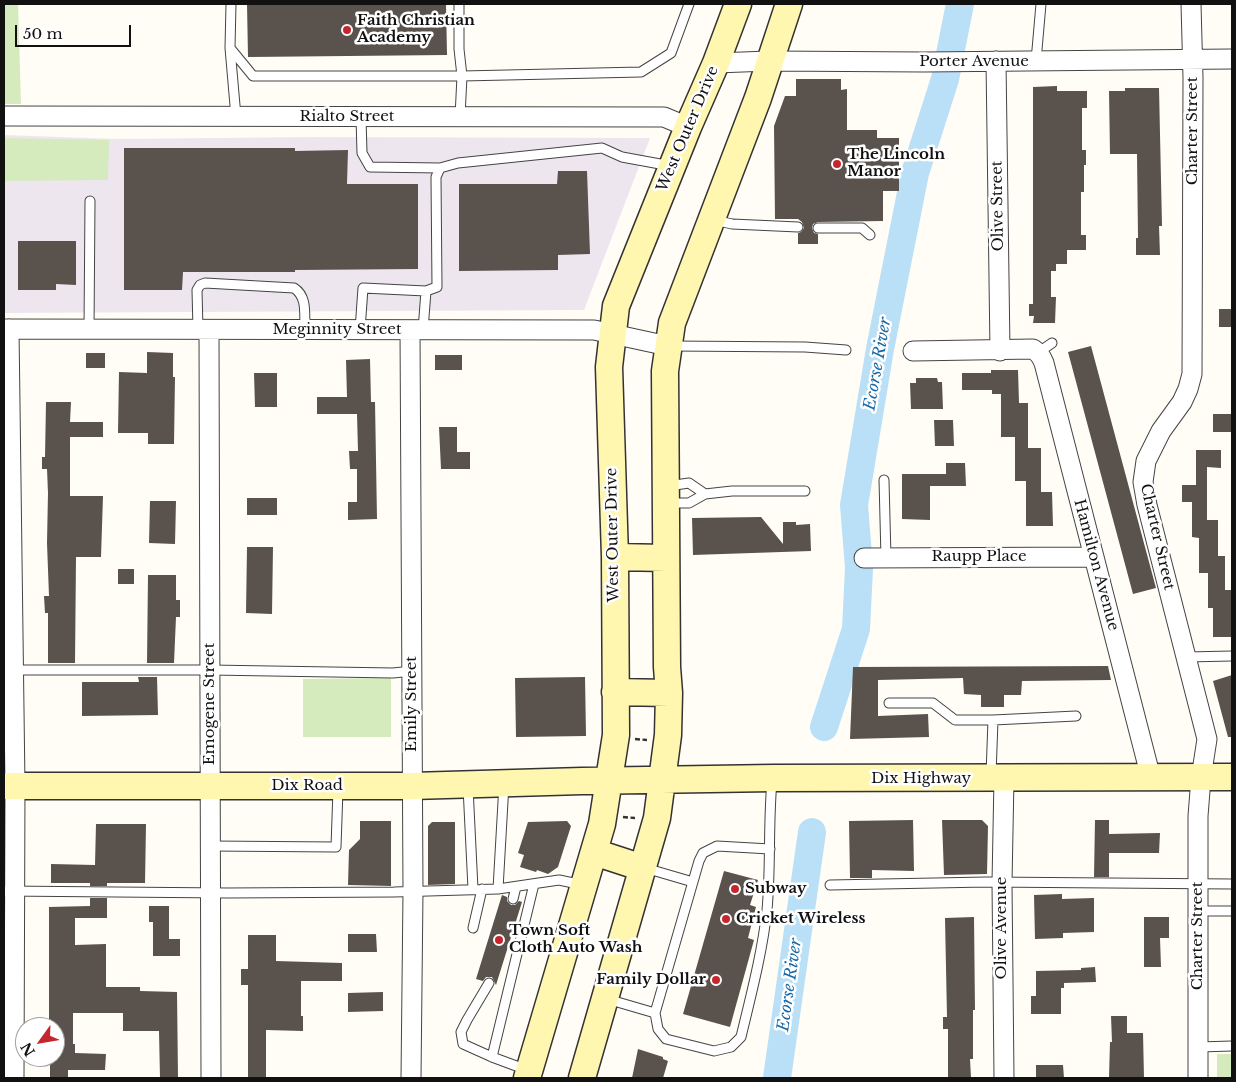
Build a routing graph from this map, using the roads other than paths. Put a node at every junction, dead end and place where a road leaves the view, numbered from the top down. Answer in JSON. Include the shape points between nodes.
{"nodes":[{"id":1,"x":231,"y":4,"type":"edge"},
{"id":2,"x":460,"y":4,"type":"edge"},
{"id":3,"x":689,"y":4,"type":"edge"},
{"id":4,"x":738,"y":4,"type":"edge"},
{"id":5,"x":789,"y":4,"type":"edge"},
{"id":6,"x":1041,"y":4,"type":"edge"},
{"id":7,"x":1191,"y":4,"type":"edge"},
{"id":8,"x":230,"y":48,"type":"junction"},
{"id":9,"x":1192,"y":59,"type":"junction"},
{"id":10,"x":1232,"y":59,"type":"edge"},
{"id":11,"x":769,"y":61,"type":"junction"},
{"id":12,"x":996,"y":61,"type":"junction"},
{"id":13,"x":1036,"y":62,"type":"junction"},
{"id":14,"x":716,"y":63,"type":"junction"},
{"id":15,"x":462,"y":76,"type":"junction"},
{"id":16,"x":4,"y":116,"type":"edge"},
{"id":17,"x":236,"y":116,"type":"junction"},
{"id":18,"x":361,"y":117,"type":"junction"},
{"id":19,"x":460,"y":117,"type":"junction"},
{"id":20,"x":688,"y":127,"type":"junction"},
{"id":21,"x":672,"y":166,"type":"junction"},
{"id":22,"x":440,"y":168,"type":"junction"},
{"id":23,"x":90,"y":201,"type":"dead end"},
{"id":24,"x":712,"y":220,"type":"junction"},
{"id":25,"x":798,"y":227,"type":"dead end"},
{"id":26,"x":818,"y":228,"type":"dead end"},
{"id":27,"x":870,"y":235,"type":"dead end"},
{"id":28,"x":426,"y":291,"type":"junction"},
{"id":29,"x":6,"y":329,"type":"edge"},
{"id":30,"x":89,"y":329,"type":"junction"},
{"id":31,"x":203,"y":330,"type":"junction"},
{"id":32,"x":305,"y":330,"type":"junction"},
{"id":33,"x":360,"y":330,"type":"junction"},
{"id":34,"x":416,"y":330,"type":"junction"},
{"id":35,"x":612,"y":334,"type":"junction"},
{"id":36,"x":668,"y":346,"type":"junction"},
{"id":37,"x":846,"y":350,"type":"dead end"},
{"id":38,"x":1000,"y":350,"type":"junction"},
{"id":39,"x":913,"y":351,"type":"dead end"},
{"id":40,"x":884,"y":480,"type":"dead end"},
{"id":41,"x":805,"y":491,"type":"dead end"},
{"id":42,"x":666,"y":494,"type":"junction"},
{"id":43,"x":705,"y":494,"type":"junction"},
{"id":44,"x":615,"y":557,"type":"junction"},
{"id":45,"x":1094,"y":557,"type":"junction"},
{"id":46,"x":666,"y":558,"type":"junction"},
{"id":47,"x":864,"y":558,"type":"dead end"},
{"id":48,"x":886,"y":558,"type":"junction"},
{"id":49,"x":1232,"y":656,"type":"edge"},
{"id":50,"x":1186,"y":657,"type":"junction"},
{"id":51,"x":8,"y":670,"type":"edge"},
{"id":52,"x":210,"y":670,"type":"junction"},
{"id":53,"x":412,"y":671,"type":"junction"},
{"id":54,"x":615,"y":692,"type":"junction"},
{"id":55,"x":669,"y":693,"type":"junction"},
{"id":56,"x":9,"y":695,"type":"edge"},
{"id":57,"x":889,"y":703,"type":"dead end"},
{"id":58,"x":1076,"y":716,"type":"dead end"},
{"id":59,"x":993,"y":720,"type":"junction"},
{"id":60,"x":1232,"y":777,"type":"edge"},
{"id":61,"x":773,"y":778,"type":"junction"},
{"id":62,"x":997,"y":778,"type":"junction"},
{"id":63,"x":1151,"y":778,"type":"junction"},
{"id":64,"x":1201,"y":778,"type":"junction"},
{"id":65,"x":662,"y":780,"type":"junction"},
{"id":66,"x":609,"y":781,"type":"junction"},
{"id":67,"x":504,"y":784,"type":"junction"},
{"id":68,"x":468,"y":785,"type":"junction"},
{"id":69,"x":9,"y":786,"type":"edge"},
{"id":70,"x":338,"y":786,"type":"junction"},
{"id":71,"x":412,"y":786,"type":"junction"},
{"id":72,"x":210,"y":787,"type":"junction"},
{"id":73,"x":210,"y":846,"type":"junction"},
{"id":74,"x":770,"y":849,"type":"junction"},
{"id":75,"x":594,"y":852,"type":"junction"},
{"id":76,"x":643,"y":868,"type":"junction"},
{"id":77,"x":693,"y":882,"type":"junction"},
{"id":78,"x":1002,"y":883,"type":"junction"},
{"id":79,"x":534,"y":884,"type":"junction"},
{"id":80,"x":1198,"y":884,"type":"junction"},
{"id":81,"x":1232,"y":884,"type":"edge"},
{"id":82,"x":585,"y":885,"type":"junction"},
{"id":83,"x":830,"y":885,"type":"dead end"},
{"id":84,"x":516,"y":887,"type":"junction"},
{"id":85,"x":477,"y":889,"type":"junction"},
{"id":86,"x":498,"y":889,"type":"junction"},
{"id":87,"x":9,"y":891,"type":"edge"},
{"id":88,"x":413,"y":891,"type":"junction"},
{"id":89,"x":210,"y":893,"type":"junction"},
{"id":90,"x":513,"y":898,"type":"dead end"},
{"id":91,"x":1232,"y":911,"type":"edge"},
{"id":92,"x":1198,"y":912,"type":"junction"},
{"id":93,"x":473,"y":928,"type":"dead end"},
{"id":94,"x":489,"y":983,"type":"dead end"},
{"id":95,"x":605,"y":998,"type":"junction"},
{"id":96,"x":655,"y":1012,"type":"junction"},
{"id":97,"x":1232,"y":1046,"type":"edge"},
{"id":98,"x":1198,"y":1047,"type":"junction"},
{"id":99,"x":492,"y":1057,"type":"junction"},
{"id":100,"x":528,"y":1075,"type":"edge"},
{"id":101,"x":14,"y":1078,"type":"edge"},
{"id":102,"x":211,"y":1078,"type":"edge"},
{"id":103,"x":411,"y":1078,"type":"edge"},
{"id":104,"x":582,"y":1078,"type":"edge"},
{"id":105,"x":1004,"y":1078,"type":"edge"},
{"id":106,"x":1198,"y":1078,"type":"edge"}],
"edges":[{"from":1,"to":8,"type":"lane"},
{"from":2,"to":15,"type":"lane"},
{"from":3,"to":15,"type":"lane","via":[[671,53],[641,72]]},
{"from":4,"to":14,"type":"main road","name":"West Outer Drive"},
{"from":5,"to":11,"type":"main road"},
{"from":6,"to":13,"type":"lane"},
{"from":7,"to":9,"type":"street","name":"Charter Street"},
{"from":8,"to":15,"type":"lane","via":[[253,76]]},
{"from":8,"to":17,"type":"lane"},
{"from":9,"to":10,"type":"street","name":"Porter Avenue"},
{"from":9,"to":13,"type":"street","name":"Porter Avenue"},
{"from":9,"to":50,"type":"street","name":"Charter Street","via":[[1192,374],[1182,402],[1153,444],[1143,482]]},
{"from":11,"to":12,"type":"street","name":"Porter Avenue"},
{"from":11,"to":14,"type":"street","name":"Porter Avenue"},
{"from":11,"to":24,"type":"main road"},
{"from":12,"to":13,"type":"street","name":"Porter Avenue"},
{"from":12,"to":38,"type":"street","name":"Olive Street"},
{"from":14,"to":20,"type":"main road","name":"West Outer Drive"},
{"from":15,"to":19,"type":"lane"},
{"from":16,"to":17,"type":"street","name":"Rialto Street"},
{"from":17,"to":18,"type":"street","name":"Rialto Street"},
{"from":18,"to":19,"type":"street","name":"Rialto Street"},
{"from":18,"to":22,"type":"lane","via":[[362,153],[370,167]]},
{"from":19,"to":20,"type":"street","name":"Rialto Street","via":[[664,117]]},
{"from":20,"to":21,"type":"main road","name":"West Outer Drive"},
{"from":21,"to":22,"type":"lane","via":[[622,157],[602,148],[458,163]]},
{"from":21,"to":35,"type":"main road","name":"West Outer Drive","via":[[616,306]]},
{"from":22,"to":28,"type":"lane","via":[[436,177],[437,287]]},
{"from":23,"to":30,"type":"lane"},
{"from":24,"to":25,"type":"lane"},
{"from":24,"to":36,"type":"main road","via":[[672,323]]},
{"from":26,"to":27,"type":"lane","via":[[862,228]]},
{"from":28,"to":33,"type":"lane","via":[[362,288]]},
{"from":28,"to":34,"type":"lane"},
{"from":29,"to":30,"type":"street","name":"Meginnity Street"},
{"from":29,"to":51,"type":"street"},
{"from":30,"to":31,"type":"street","name":"Meginnity Street"},
{"from":31,"to":32,"type":"street","name":"Meginnity Street"},
{"from":31,"to":32,"type":"lane","via":[[197,290],[204,283],[294,288],[304,298]]},
{"from":31,"to":52,"type":"street","name":"Emogene Street"},
{"from":32,"to":33,"type":"street","name":"Meginnity Street"},
{"from":33,"to":34,"type":"street","name":"Meginnity Street"},
{"from":34,"to":35,"type":"street","name":"Meginnity Street","via":[[594,330]]},
{"from":34,"to":53,"type":"street","name":"Emily Street"},
{"from":35,"to":36,"type":"street","name":"Meginnity Street"},
{"from":35,"to":44,"type":"main road","name":"West Outer Drive","via":[[609,367]]},
{"from":36,"to":37,"type":"lane"},
{"from":36,"to":42,"type":"main road"},
{"from":38,"to":39,"type":"street"},
{"from":38,"to":45,"type":"street","name":"Hamilton Avenue","via":[[1045,347],[1044,363]]},
{"from":40,"to":48,"type":"lane"},
{"from":41,"to":43,"type":"lane"},
{"from":42,"to":43,"type":"lane","via":[[689,503]]},
{"from":42,"to":43,"type":"lane","via":[[689,483]]},
{"from":42,"to":46,"type":"main road"},
{"from":44,"to":46,"type":"main road"},
{"from":44,"to":54,"type":"main road","name":"West Outer Drive"},
{"from":45,"to":48,"type":"street","name":"Raupp Place"},
{"from":45,"to":63,"type":"street","name":"Hamilton Avenue"},
{"from":46,"to":55,"type":"main road"},
{"from":47,"to":48,"type":"street","name":"Raupp Place"},
{"from":49,"to":50,"type":"lane"},
{"from":50,"to":64,"type":"street","name":"Charter Street","via":[[1207,739]]},
{"from":51,"to":52,"type":"lane"},
{"from":51,"to":56,"type":"street"},
{"from":52,"to":53,"type":"lane"},
{"from":52,"to":72,"type":"street","name":"Emogene Street"},
{"from":53,"to":71,"type":"street","name":"Emily Street"},
{"from":54,"to":55,"type":"main road"},
{"from":54,"to":66,"type":"main road","name":"West Outer Drive","via":[[616,735]]},
{"from":55,"to":65,"type":"main road"},
{"from":56,"to":69,"type":"street"},
{"from":57,"to":59,"type":"lane","via":[[933,702],[955,720]]},
{"from":58,"to":59,"type":"lane"},
{"from":59,"to":62,"type":"lane"},
{"from":60,"to":64,"type":"main road","name":"Dix Highway"},
{"from":61,"to":62,"type":"main road","name":"Dix Highway"},
{"from":61,"to":65,"type":"main road","name":"Dix Highway"},
{"from":61,"to":74,"type":"lane"},
{"from":62,"to":63,"type":"main road","name":"Dix Highway"},
{"from":62,"to":78,"type":"street","name":"Olive Avenue"},
{"from":63,"to":64,"type":"main road","name":"Dix Highway"},
{"from":64,"to":80,"type":"street","name":"Charter Street"},
{"from":65,"to":66,"type":"main road","name":"Dix Highway"},
{"from":65,"to":76,"type":"main road","via":[[657,818]]},
{"from":66,"to":67,"type":"main road","name":"Dix Road"},
{"from":66,"to":75,"type":"main road","name":"West Outer Drive"},
{"from":67,"to":68,"type":"main road","name":"Dix Road"},
{"from":67,"to":86,"type":"lane"},
{"from":68,"to":71,"type":"main road","name":"Dix Road"},
{"from":68,"to":85,"type":"lane"},
{"from":69,"to":72,"type":"main road","name":"Dix Road"},
{"from":69,"to":87,"type":"street"},
{"from":70,"to":71,"type":"main road","name":"Dix Road"},
{"from":70,"to":72,"type":"main road","name":"Dix Road"},
{"from":70,"to":73,"type":"lane","via":[[336,847]]},
{"from":71,"to":88,"type":"street","name":"Emily Street"},
{"from":72,"to":73,"type":"street","name":"Emogene Street"},
{"from":73,"to":89,"type":"street","name":"Emogene Street"},
{"from":74,"to":77,"type":"lane","via":[[717,846],[703,853]]},
{"from":74,"to":96,"type":"lane","via":[[767,910],[760,957],[741,1037],[731,1046],[714,1051],[666,1038],[658,1029]]},
{"from":75,"to":76,"type":"main road"},
{"from":75,"to":82,"type":"main road","name":"West Outer Drive"},
{"from":76,"to":77,"type":"lane"},
{"from":76,"to":95,"type":"main road"},
{"from":77,"to":96,"type":"lane"},
{"from":78,"to":80,"type":"lane"},
{"from":78,"to":83,"type":"lane"},
{"from":78,"to":105,"type":"street","name":"Olive Avenue"},
{"from":79,"to":82,"type":"lane","via":[[559,880]]},
{"from":79,"to":84,"type":"lane"},
{"from":79,"to":99,"type":"lane"},
{"from":80,"to":81,"type":"lane"},
{"from":80,"to":92,"type":"street","name":"Charter Street"},
{"from":82,"to":100,"type":"main road","name":"West Outer Drive"},
{"from":84,"to":86,"type":"lane"},
{"from":84,"to":90,"type":"lane"},
{"from":85,"to":86,"type":"lane"},
{"from":85,"to":88,"type":"lane"},
{"from":85,"to":93,"type":"lane"},
{"from":87,"to":89,"type":"lane"},
{"from":87,"to":101,"type":"street"},
{"from":88,"to":89,"type":"lane"},
{"from":88,"to":103,"type":"street","name":"Emily Street"},
{"from":89,"to":102,"type":"street","name":"Emogene Street"},
{"from":91,"to":92,"type":"lane"},
{"from":92,"to":98,"type":"street","name":"Charter Street"},
{"from":94,"to":99,"type":"lane","via":[[462,1032],[463,1044]]},
{"from":95,"to":96,"type":"lane"},
{"from":95,"to":104,"type":"main road"},
{"from":97,"to":98,"type":"lane"},
{"from":98,"to":106,"type":"street","name":"Charter Street"},
{"from":99,"to":100,"type":"lane"}]}
